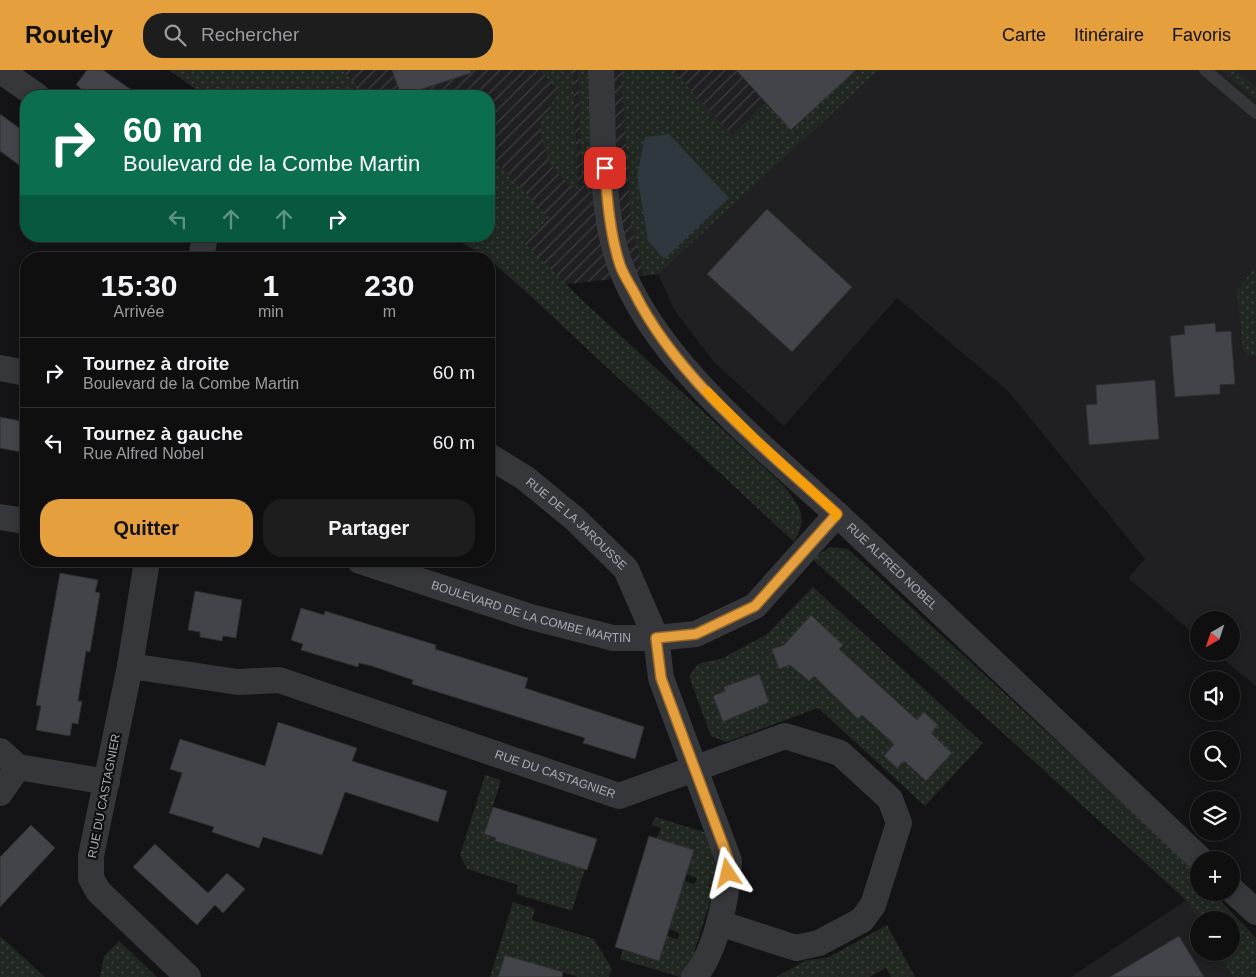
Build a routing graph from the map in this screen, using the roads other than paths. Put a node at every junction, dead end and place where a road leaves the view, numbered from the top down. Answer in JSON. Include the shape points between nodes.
{"nodes":[{"id":1,"x":0,"y":70,"type":"edge"},
{"id":2,"x":601,"y":70,"type":"edge"},
{"id":3,"x":1205,"y":70,"type":"edge"},
{"id":4,"x":28,"y":90,"type":"edge"},
{"id":5,"x":1256,"y":113,"type":"edge"},
{"id":6,"x":0,"y":368,"type":"edge"},
{"id":7,"x":20,"y":372,"type":"edge"},
{"id":8,"x":495,"y":460,"type":"edge"},
{"id":9,"x":837,"y":514,"type":"junction"},
{"id":10,"x":0,"y":517,"type":"edge"},
{"id":11,"x":20,"y":521,"type":"edge"},
{"id":12,"x":146,"y":567,"type":"edge"},
{"id":13,"x":378,"y":567,"type":"edge"},
{"id":14,"x":656,"y":638,"type":"junction"},
{"id":15,"x":130,"y":666,"type":"junction"},
{"id":16,"x":9,"y":759,"type":"edge"},
{"id":17,"x":694,"y":770,"type":"junction"},
{"id":18,"x":107,"y":782,"type":"junction"},
{"id":19,"x":0,"y":793,"type":"edge"},
{"id":20,"x":1192,"y":851,"type":"edge"},
{"id":21,"x":1240,"y":897,"type":"edge"},
{"id":22,"x":1256,"y":912,"type":"edge"},
{"id":23,"x":719,"y":923,"type":"junction"},
{"id":24,"x":188,"y":977,"type":"edge"},
{"id":25,"x":694,"y":977,"type":"edge"}],
"edges":[{"from":1,"to":4,"type":"street"},
{"from":2,"to":9,"type":"street","name":"RUE ALFRED NOBEL","via":[[607,207],[620,265],[647,319],[681,365]]},
{"from":3,"to":5,"type":"lane"},
{"from":6,"to":7,"type":"street"},
{"from":8,"to":14,"type":"street","name":"RUE DE LA JAROUSSE","via":[[525,478],[575,518],[626,569]]},
{"from":9,"to":14,"type":"street","name":"BOULEVARD DE LA COMBE MARTIN","via":[[755,606],[696,634]]},
{"from":9,"to":20,"type":"street","name":"RUE ALFRED NOBEL"},
{"from":10,"to":11,"type":"street"},
{"from":12,"to":15,"type":"street","name":"RUE DU CASTAGNIER"},
{"from":13,"to":14,"type":"street","name":"BOULEVARD DE LA COMBE MARTIN","via":[[531,618],[613,638]]},
{"from":14,"to":17,"type":"street","name":"RUE DE LA JAROUSSE","via":[[661,678]]},
{"from":15,"to":17,"type":"street","name":"RUE DU CASTAGNIER","via":[[238,682],[279,680],[619,796]]},
{"from":15,"to":18,"type":"street","name":"RUE DU CASTAGNIER"},
{"from":16,"to":18,"type":"street"},
{"from":16,"to":19,"type":"street"},
{"from":17,"to":23,"type":"street","name":"RUE DE LA JAROUSSE","via":[[729,861],[728,885]]},
{"from":17,"to":23,"type":"street","name":"RUE DU CASTAGNIER","via":[[785,736],[840,753],[890,799],[899,823],[874,905],[862,920],[819,943],[796,948]]},
{"from":18,"to":24,"type":"street","name":"RUE DU CASTAGNIER","via":[[91,856],[92,878],[98,891]]},
{"from":21,"to":22,"type":"street"},
{"from":23,"to":25,"type":"street","name":"RUE DE LA JAROUSSE","via":[[700,970]]}]}
